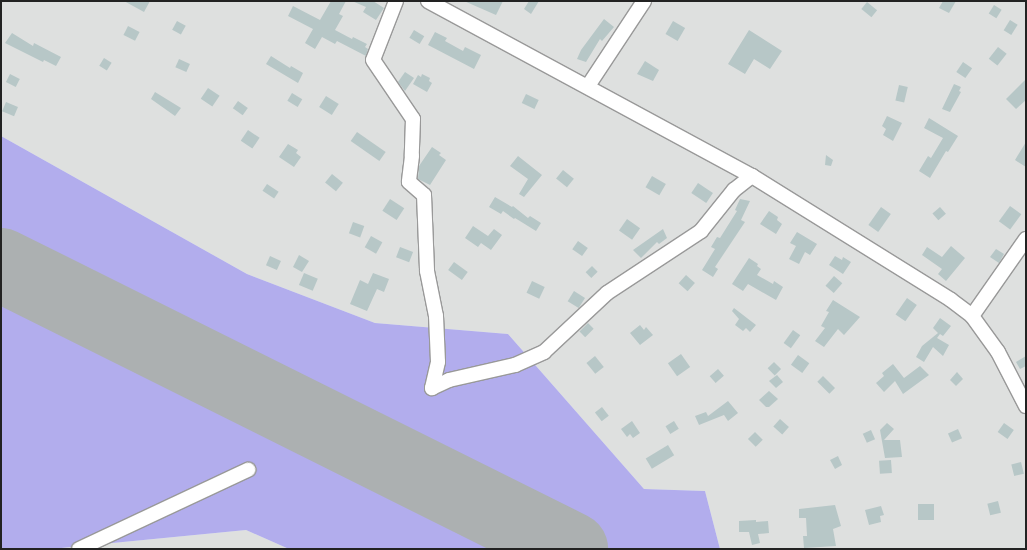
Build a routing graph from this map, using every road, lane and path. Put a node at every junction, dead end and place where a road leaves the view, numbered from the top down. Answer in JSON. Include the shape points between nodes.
{"nodes":[{"id":1,"x":396,"y":1,"type":"edge"},
{"id":2,"x":428,"y":1,"type":"edge"},
{"id":3,"x":644,"y":1,"type":"edge"},
{"id":4,"x":588,"y":86,"type":"junction"},
{"id":5,"x":752,"y":176,"type":"junction"},
{"id":6,"x":1026,"y":239,"type":"edge"},
{"id":7,"x":972,"y":316,"type":"junction"},
{"id":8,"x":1026,"y":406,"type":"edge"},
{"id":9,"x":248,"y":470,"type":"dead end"},
{"id":10,"x":79,"y":549,"type":"edge"}],
"edges":[{"from":1,"to":5,"type":"street","via":[[373,60],[413,119],[409,182],[424,195],[426,271],[436,316],[438,362],[432,388],[449,380],[516,365],[544,352],[607,293],[701,231],[734,190]]},
{"from":2,"to":4,"type":"street"},
{"from":3,"to":4,"type":"street"},
{"from":4,"to":5,"type":"street"},
{"from":5,"to":7,"type":"street","via":[[951,300]]},
{"from":6,"to":7,"type":"street"},
{"from":7,"to":8,"type":"street","via":[[998,352]]},
{"from":9,"to":10,"type":"street"}]}
